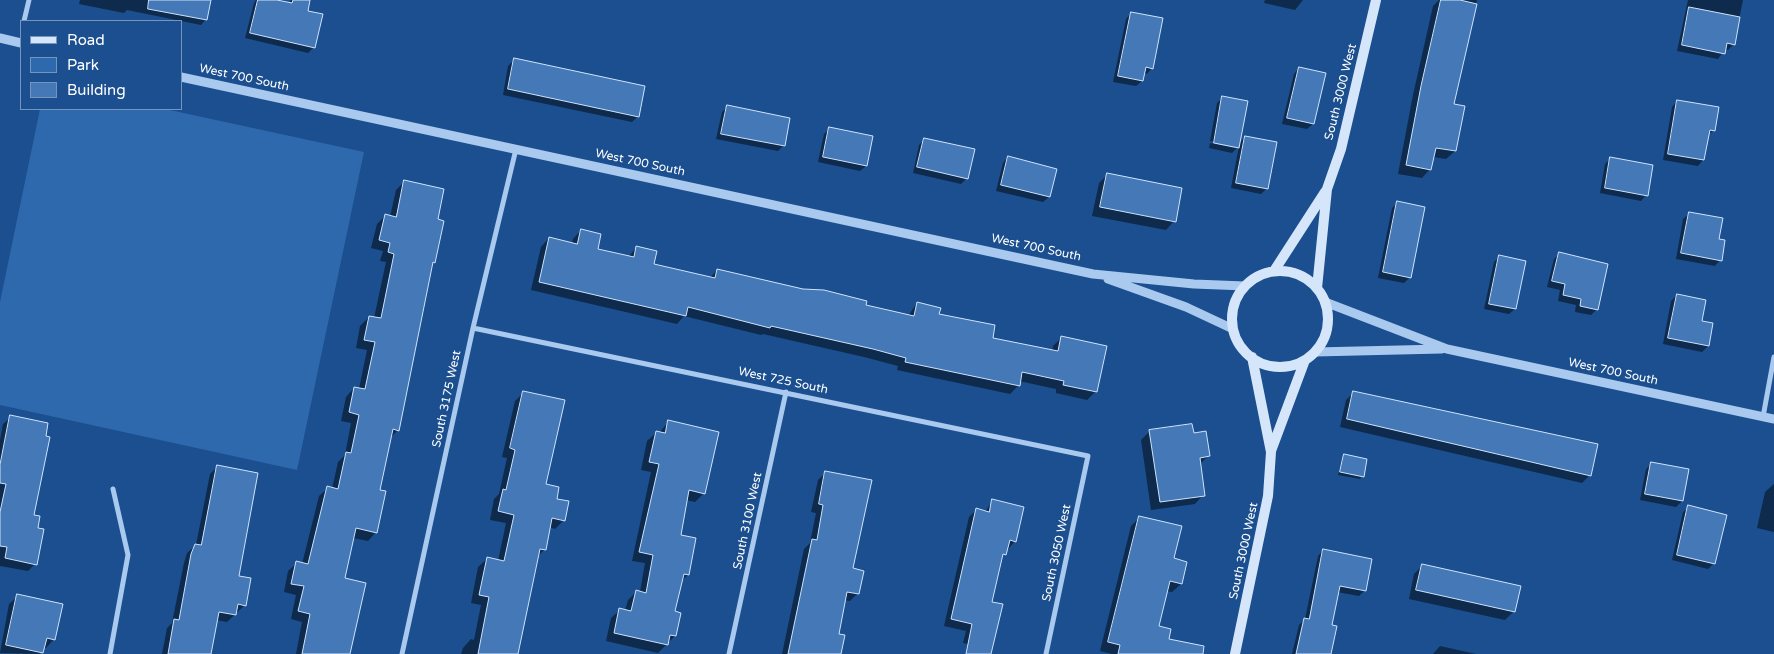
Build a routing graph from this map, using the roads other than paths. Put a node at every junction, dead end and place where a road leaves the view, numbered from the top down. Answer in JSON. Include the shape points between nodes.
{"nodes":[{"id":1,"x":29,"y":0,"type":"edge"},
{"id":2,"x":1376,"y":0,"type":"edge"},
{"id":3,"x":24,"y":20,"type":"edge"},
{"id":4,"x":0,"y":38,"type":"edge"},
{"id":5,"x":20,"y":41,"type":"edge"},
{"id":6,"x":182,"y":77,"type":"edge"},
{"id":7,"x":516,"y":150,"type":"junction"},
{"id":8,"x":1327,"y":189,"type":"junction"},
{"id":9,"x":1274,"y":271,"type":"junction"},
{"id":10,"x":1093,"y":274,"type":"junction"},
{"id":11,"x":1245,"y":286,"type":"junction"},
{"id":12,"x":1317,"y":288,"type":"junction"},
{"id":13,"x":1325,"y":302,"type":"junction"},
{"id":14,"x":472,"y":328,"type":"junction"},
{"id":15,"x":1233,"y":329,"type":"junction"},
{"id":16,"x":1447,"y":349,"type":"junction"},
{"id":17,"x":1315,"y":352,"type":"junction"},
{"id":18,"x":1252,"y":357,"type":"junction"},
{"id":19,"x":1774,"y":357,"type":"edge"},
{"id":20,"x":1305,"y":360,"type":"junction"},
{"id":21,"x":786,"y":392,"type":"junction"},
{"id":22,"x":1763,"y":417,"type":"junction"},
{"id":23,"x":1774,"y":419,"type":"edge"},
{"id":24,"x":1271,"y":452,"type":"junction"},
{"id":25,"x":1088,"y":456,"type":"joint"},
{"id":26,"x":113,"y":489,"type":"dead end"},
{"id":27,"x":110,"y":654,"type":"edge"},
{"id":28,"x":402,"y":654,"type":"edge"},
{"id":29,"x":729,"y":654,"type":"edge"},
{"id":30,"x":1046,"y":654,"type":"edge"},
{"id":31,"x":1235,"y":654,"type":"edge"}],
"edges":[{"from":1,"to":3,"type":"street"},
{"from":2,"to":8,"type":"main road","name":"South 3000 West","via":[[1341,149]]},
{"from":4,"to":5,"type":"street"},
{"from":6,"to":7,"type":"street","name":"West 700 South"},
{"from":7,"to":10,"type":"street","name":"West 700 South"},
{"from":7,"to":14,"type":"street","name":"South 3175 West"},
{"from":8,"to":9,"type":"main road","name":"South 3000 West"},
{"from":8,"to":12,"type":"main road","name":"South 3000 West"},
{"from":9,"to":11,"type":"main road","via":[[1258,276]]},
{"from":9,"to":12,"type":"main road","via":[[1298,274]]},
{"from":10,"to":11,"type":"street","name":"West 700 South"},
{"from":10,"to":15,"type":"street","name":"West 700 South","via":[[1186,307]]},
{"from":11,"to":15,"type":"main road","via":[[1234,306]]},
{"from":12,"to":13,"type":"main road"},
{"from":13,"to":16,"type":"street","name":"West 700 South"},
{"from":13,"to":17,"type":"main road","via":[[1327,328]]},
{"from":14,"to":21,"type":"street","name":"West 725 South"},
{"from":14,"to":28,"type":"street","name":"South 3175 West"},
{"from":15,"to":18,"type":"main road","via":[[1243,350]]},
{"from":16,"to":17,"type":"street","name":"West 700 South"},
{"from":16,"to":22,"type":"street","name":"West 700 South"},
{"from":17,"to":20,"type":"main road"},
{"from":18,"to":20,"type":"main road","via":[[1278,367],[1292,366]]},
{"from":18,"to":24,"type":"main road","name":"South 3000 West"},
{"from":19,"to":22,"type":"street"},
{"from":20,"to":24,"type":"main road","name":"South 3000 West"},
{"from":21,"to":25,"type":"street","name":"West 725 South"},
{"from":21,"to":29,"type":"street","name":"South 3100 West"},
{"from":22,"to":23,"type":"street","name":"West 700 South"},
{"from":24,"to":31,"type":"main road","name":"South 3000 West","via":[[1268,496]]},
{"from":25,"to":30,"type":"street","name":"South 3050 West"},
{"from":26,"to":27,"type":"street","via":[[128,554]]}]}
